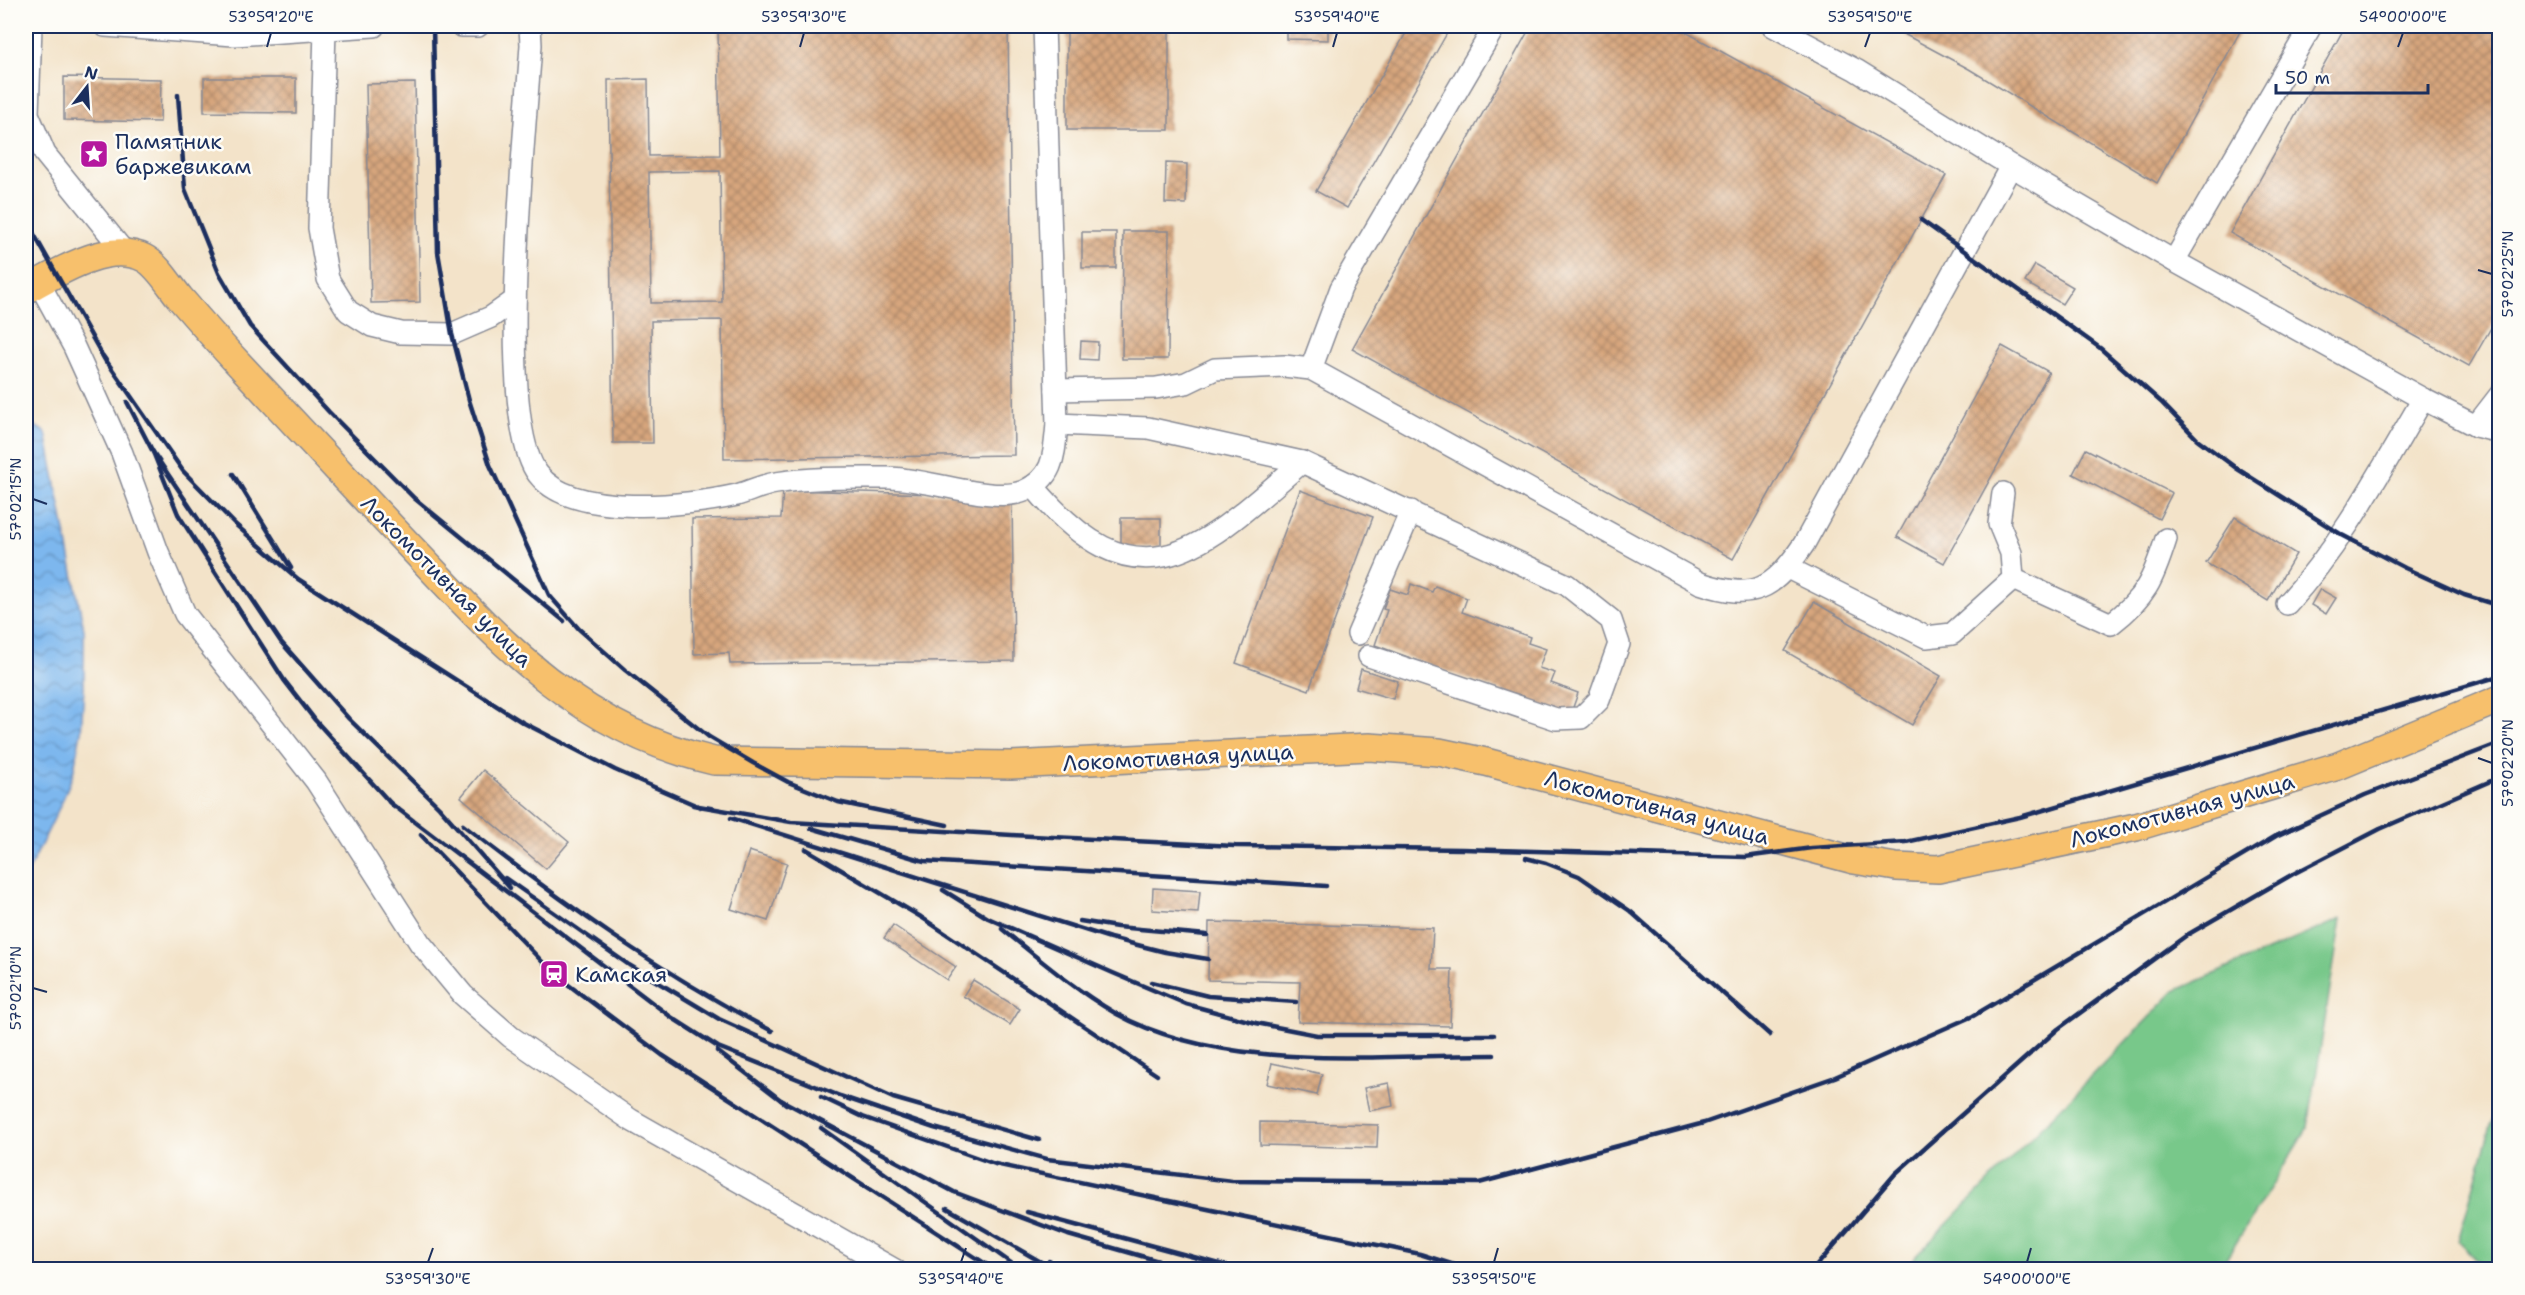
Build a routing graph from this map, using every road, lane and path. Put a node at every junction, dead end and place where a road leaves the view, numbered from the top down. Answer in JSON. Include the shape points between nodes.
{"nodes":[{"id":1,"x":31,"y":26,"type":"edge"},
{"id":2,"x":105,"y":26,"type":"edge"},
{"id":3,"x":374,"y":26,"type":"edge"},
{"id":4,"x":461,"y":26,"type":"edge"},
{"id":5,"x":478,"y":26,"type":"edge"},
{"id":6,"x":530,"y":26,"type":"edge"},
{"id":7,"x":1044,"y":26,"type":"edge"},
{"id":8,"x":1495,"y":26,"type":"edge"},
{"id":9,"x":1773,"y":26,"type":"edge"},
{"id":10,"x":2311,"y":26,"type":"edge"},
{"id":11,"x":325,"y":30,"type":"junction"},
{"id":12,"x":2011,"y":166,"type":"junction"},
{"id":13,"x":125,"y":253,"type":"junction"},
{"id":14,"x":2174,"y":261,"type":"junction"},
{"id":15,"x":32,"y":286,"type":"edge"},
{"id":16,"x":515,"y":300,"type":"junction"},
{"id":17,"x":1311,"y":369,"type":"junction"},
{"id":18,"x":1056,"y":390,"type":"junction"},
{"id":19,"x":2499,"y":395,"type":"edge"},
{"id":20,"x":2423,"y":399,"type":"junction"},
{"id":21,"x":1057,"y":424,"type":"junction"},
{"id":22,"x":2476,"y":426,"type":"junction"},
{"id":23,"x":2499,"y":432,"type":"edge"},
{"id":24,"x":1302,"y":462,"type":"junction"},
{"id":25,"x":1033,"y":486,"type":"junction"},
{"id":26,"x":2003,"y":493,"type":"dead end"},
{"id":27,"x":1411,"y":511,"type":"junction"},
{"id":28,"x":2166,"y":539,"type":"dead end"},
{"id":29,"x":1788,"y":568,"type":"junction"},
{"id":30,"x":2013,"y":579,"type":"junction"},
{"id":31,"x":2287,"y":604,"type":"dead end"},
{"id":32,"x":1358,"y":634,"type":"dead end"},
{"id":33,"x":1369,"y":656,"type":"dead end"},
{"id":34,"x":2499,"y":699,"type":"edge"},
{"id":35,"x":895,"y":1269,"type":"edge"}],
"edges":[{"from":1,"to":13,"type":"street","via":[[28,114],[45,154]]},
{"from":2,"to":11,"type":"street","via":[[234,35]]},
{"from":3,"to":11,"type":"street"},
{"from":4,"to":5,"type":"street"},
{"from":6,"to":16,"type":"street"},
{"from":7,"to":18,"type":"street"},
{"from":8,"to":17,"type":"street","via":[[1341,288]]},
{"from":9,"to":12,"type":"street","via":[[1856,70]]},
{"from":10,"to":14,"type":"street"},
{"from":11,"to":16,"type":"street","via":[[320,228],[328,279],[348,312],[372,326],[402,333],[452,334],[491,317]]},
{"from":12,"to":14,"type":"street"},
{"from":12,"to":29,"type":"street"},
{"from":13,"to":15,"type":"main road","via":[[88,260]]},
{"from":13,"to":34,"type":"main road","name":"Локомотивная улица","via":[[145,259],[159,273],[224,348],[496,637],[561,692],[616,724],[677,752],[714,761],[1011,765],[1369,747],[1439,752],[1854,860],[1938,869],[2136,827],[2338,766]]},
{"from":14,"to":20,"type":"street"},
{"from":15,"to":35,"type":"street","via":[[74,347],[122,453],[185,614],[310,772],[420,943],[463,995],[511,1037],[631,1120]]},
{"from":16,"to":25,"type":"street","via":[[518,393],[526,450],[536,472],[550,487],[575,496],[617,505],[679,503],[736,495],[776,483],[892,478],[997,493],[1020,493]]},
{"from":17,"to":18,"type":"street","via":[[1215,369],[1186,383],[1156,388]]},
{"from":17,"to":29,"type":"street","via":[[1700,583],[1729,593],[1751,591]]},
{"from":18,"to":21,"type":"street"},
{"from":19,"to":22,"type":"street"},
{"from":20,"to":22,"type":"street"},
{"from":20,"to":31,"type":"street","via":[[2330,552]]},
{"from":21,"to":24,"type":"street","via":[[1148,428]]},
{"from":21,"to":25,"type":"street","via":[[1054,458],[1041,482]]},
{"from":22,"to":23,"type":"street"},
{"from":24,"to":25,"type":"street","via":[[1209,538],[1148,560],[1124,557],[1091,541],[1058,516]]},
{"from":24,"to":27,"type":"street"},
{"from":26,"to":30,"type":"street","via":[[1999,524],[2012,553]]},
{"from":27,"to":32,"type":"street"},
{"from":27,"to":33,"type":"street","via":[[1568,585],[1611,620],[1619,644],[1611,672],[1599,700],[1581,718],[1556,719]]},
{"from":28,"to":30,"type":"street","via":[[2154,578],[2133,607],[2111,624]]},
{"from":29,"to":30,"type":"street","via":[[1926,637],[1952,634]]}]}
